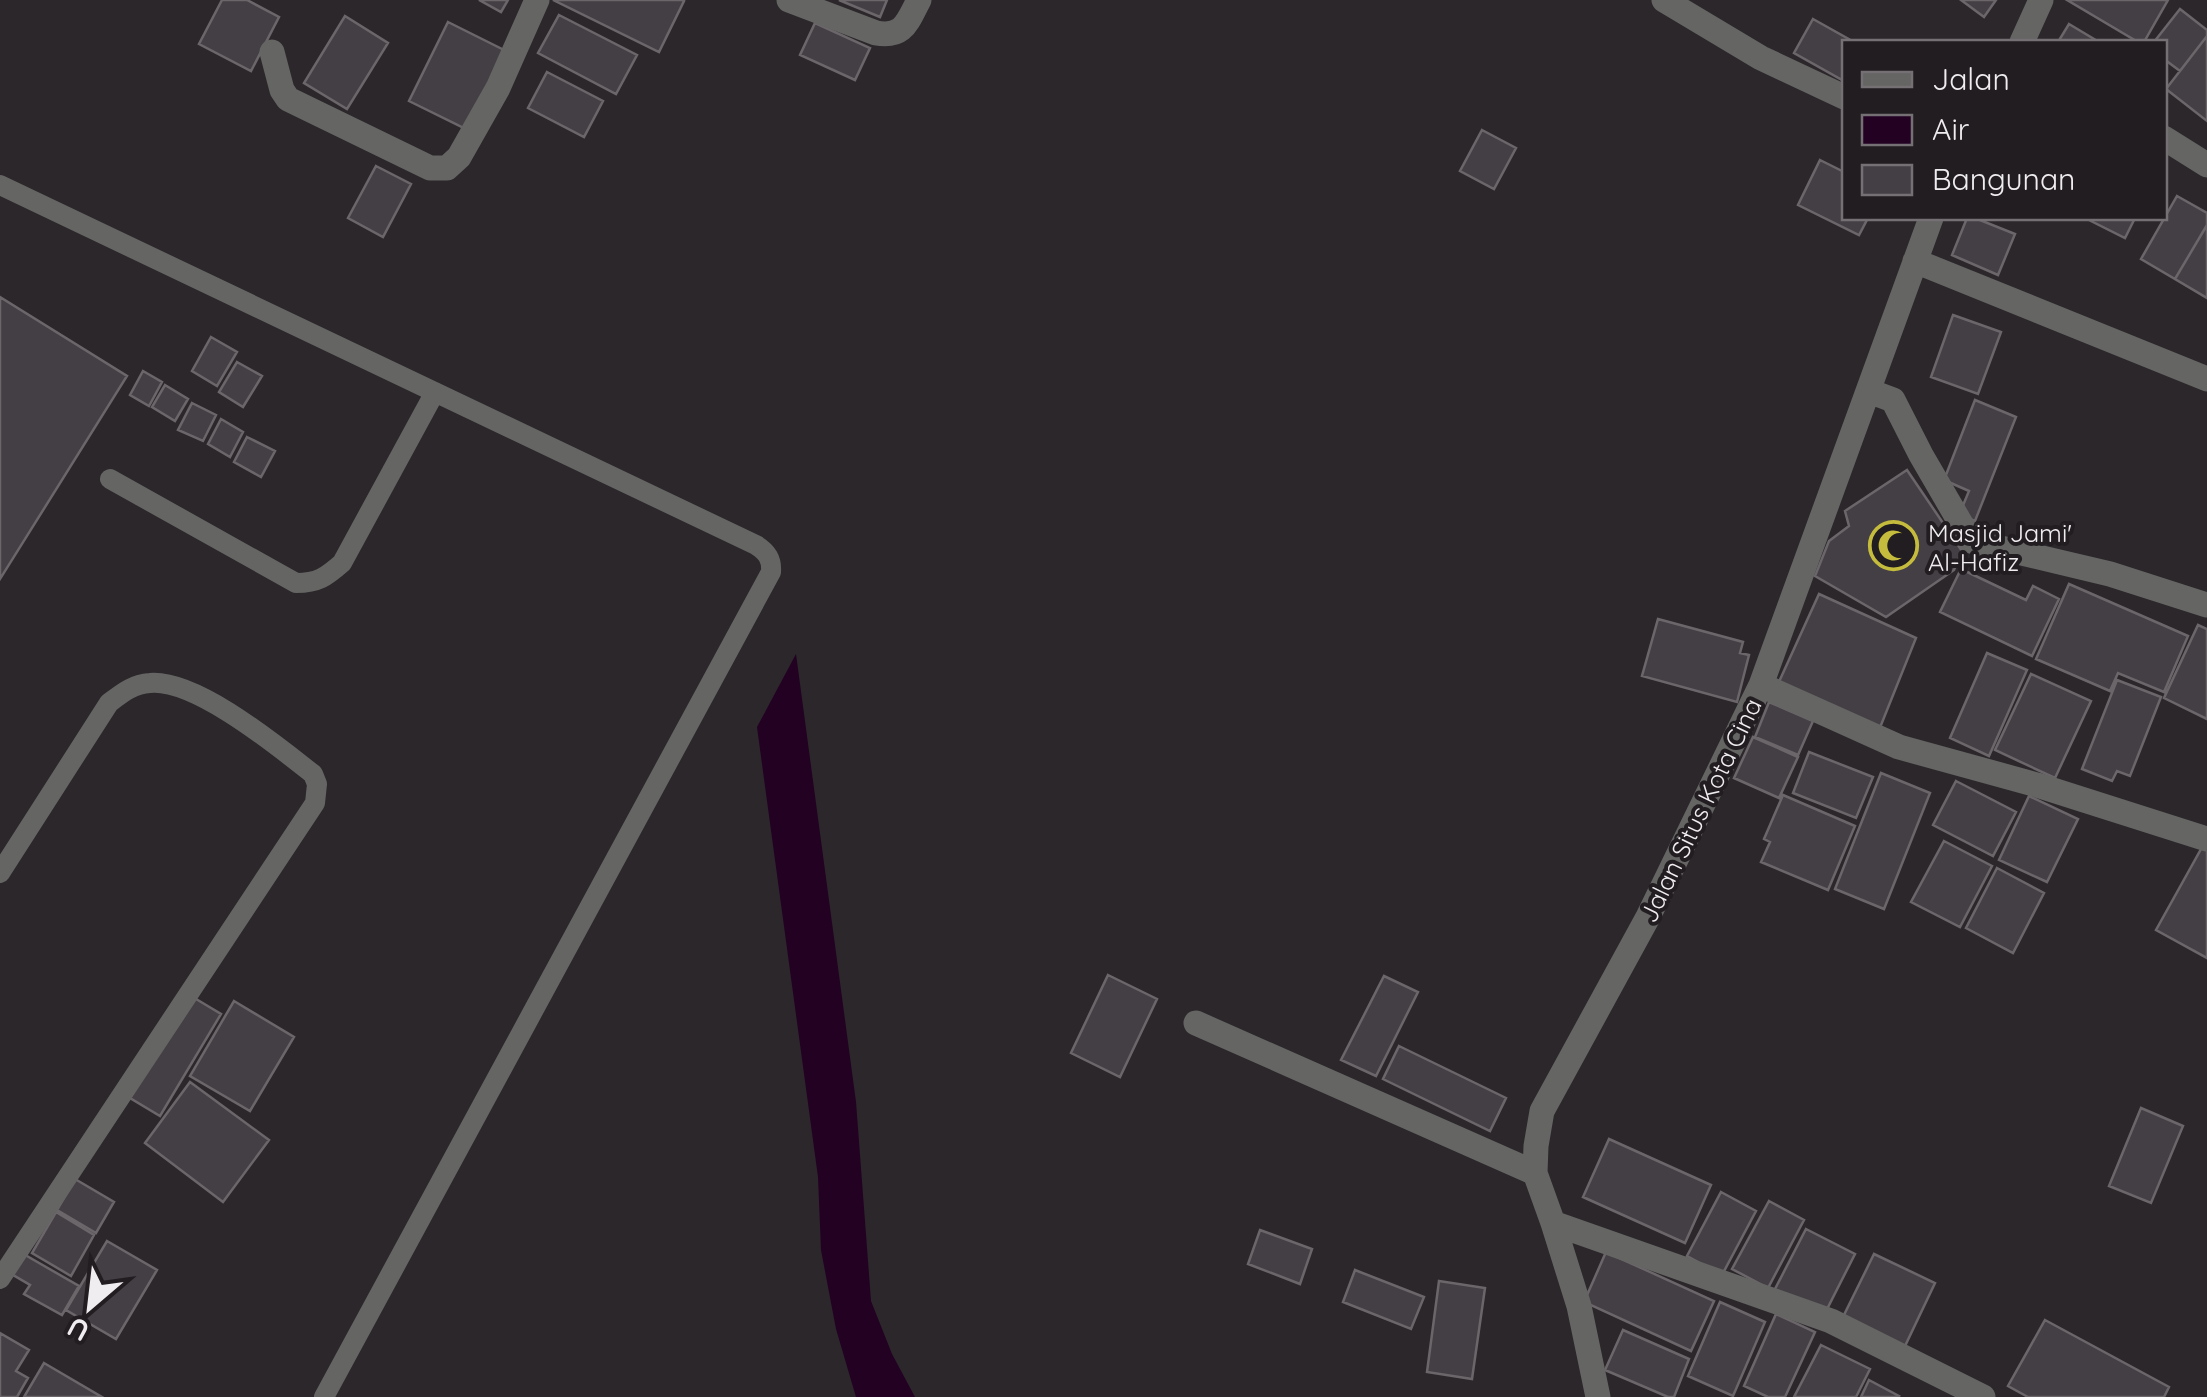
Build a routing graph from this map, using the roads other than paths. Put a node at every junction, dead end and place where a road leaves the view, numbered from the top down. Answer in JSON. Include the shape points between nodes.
{"nodes":[{"id":1,"x":537,"y":0,"type":"edge"},
{"id":2,"x":788,"y":0,"type":"edge"},
{"id":3,"x":919,"y":0,"type":"edge"},
{"id":4,"x":1664,"y":0,"type":"edge"},
{"id":5,"x":2042,"y":0,"type":"edge"},
{"id":6,"x":2023,"y":40,"type":"edge"},
{"id":7,"x":272,"y":52,"type":"dead end"},
{"id":8,"x":1842,"y":96,"type":"edge"},
{"id":9,"x":2167,"y":140,"type":"edge"},
{"id":10,"x":2207,"y":165,"type":"edge"},
{"id":11,"x":0,"y":185,"type":"edge"},
{"id":12,"x":1930,"y":220,"type":"edge"},
{"id":13,"x":1915,"y":261,"type":"junction"},
{"id":14,"x":2207,"y":379,"type":"edge"},
{"id":15,"x":1869,"y":391,"type":"junction"},
{"id":16,"x":436,"y":392,"type":"junction"},
{"id":17,"x":110,"y":479,"type":"dead end"},
{"id":18,"x":2207,"y":606,"type":"edge"},
{"id":19,"x":1760,"y":685,"type":"junction"},
{"id":20,"x":2207,"y":839,"type":"edge"},
{"id":21,"x":0,"y":872,"type":"edge"},
{"id":22,"x":1196,"y":1023,"type":"dead end"},
{"id":23,"x":1534,"y":1173,"type":"junction"},
{"id":24,"x":1553,"y":1222,"type":"junction"},
{"id":25,"x":0,"y":1279,"type":"edge"},
{"id":26,"x":324,"y":1397,"type":"edge"},
{"id":27,"x":1598,"y":1397,"type":"edge"},
{"id":28,"x":1983,"y":1397,"type":"edge"}],
"edges":[{"from":1,"to":7,"type":"street","via":[[498,88],[447,168],[430,168],[288,100]]},
{"from":2,"to":3,"type":"street","via":[[888,35],[901,30]]},
{"from":4,"to":8,"type":"street"},
{"from":5,"to":6,"type":"street"},
{"from":9,"to":10,"type":"street"},
{"from":11,"to":16,"type":"lane"},
{"from":12,"to":13,"type":"street","name":"Jalan Situs Kota Cina"},
{"from":13,"to":14,"type":"street"},
{"from":13,"to":15,"type":"street","name":"Jalan Situs Kota Cina"},
{"from":15,"to":18,"type":"street","via":[[1893,400],[1971,541],[2110,574]]},
{"from":15,"to":19,"type":"street","name":"Jalan Situs Kota Cina"},
{"from":16,"to":17,"type":"lane","via":[[342,563],[311,583],[296,583]]},
{"from":16,"to":26,"type":"lane","via":[[756,545],[769,557],[771,572]]},
{"from":19,"to":20,"type":"street","via":[[1900,747]]},
{"from":19,"to":23,"type":"street","name":"Jalan Situs Kota Cina","via":[[1648,917],[1548,1098]]},
{"from":21,"to":25,"type":"lane","via":[[108,703],[135,686],[179,687],[247,722],[317,784],[315,803]]},
{"from":22,"to":23,"type":"street"},
{"from":23,"to":24,"type":"street","name":"Jalan Situs Kota Cina"},
{"from":24,"to":27,"type":"street","name":"Jalan Situs Kota Cina"},
{"from":24,"to":28,"type":"street","via":[[1831,1321]]}]}
